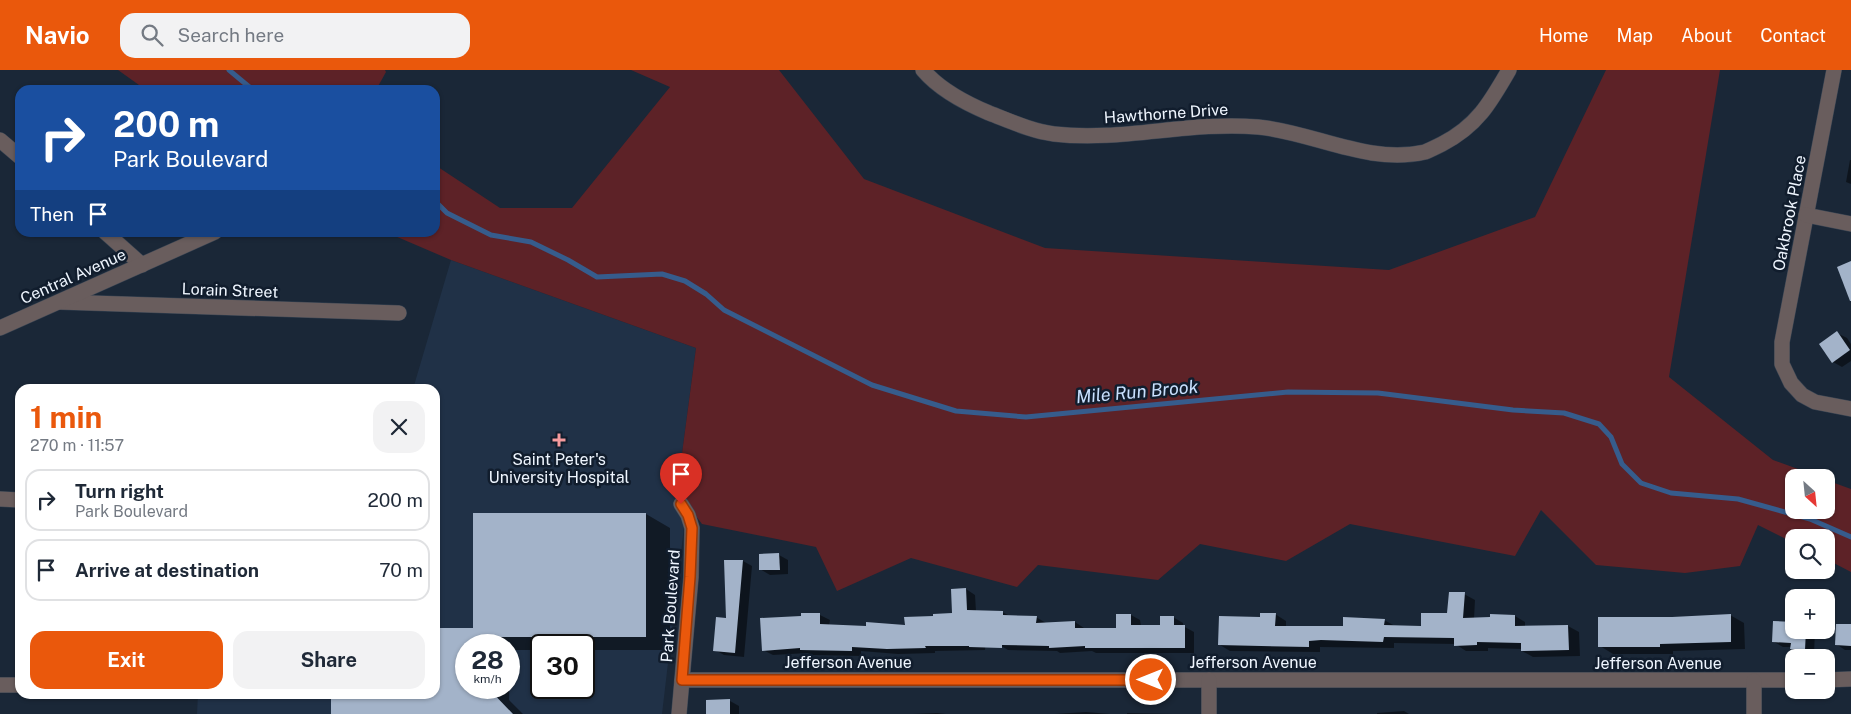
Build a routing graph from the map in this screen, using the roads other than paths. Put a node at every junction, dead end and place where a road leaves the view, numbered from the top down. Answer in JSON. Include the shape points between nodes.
{"nodes":[{"id":1,"x":923,"y":70,"type":"edge"},
{"id":2,"x":1509,"y":70,"type":"edge"},
{"id":3,"x":1834,"y":70,"type":"edge"},
{"id":4,"x":0,"y":140,"type":"edge"},
{"id":5,"x":15,"y":153,"type":"edge"},
{"id":6,"x":1806,"y":215,"type":"junction"},
{"id":7,"x":1851,"y":224,"type":"edge"},
{"id":8,"x":111,"y":237,"type":"edge"},
{"id":9,"x":204,"y":237,"type":"edge"},
{"id":10,"x":142,"y":265,"type":"junction"},
{"id":11,"x":60,"y":302,"type":"junction"},
{"id":12,"x":399,"y":313,"type":"dead end"},
{"id":13,"x":0,"y":328,"type":"edge"},
{"id":14,"x":1851,"y":409,"type":"edge"},
{"id":15,"x":0,"y":500,"type":"edge"},
{"id":16,"x":15,"y":500,"type":"edge"},
{"id":17,"x":681,"y":504,"type":"dead end"},
{"id":18,"x":1851,"y":679,"type":"edge"},
{"id":19,"x":682,"y":680,"type":"junction"},
{"id":20,"x":1209,"y":680,"type":"junction"},
{"id":21,"x":1785,"y":680,"type":"edge"},
{"id":22,"x":1835,"y":680,"type":"edge"},
{"id":23,"x":1754,"y":681,"type":"junction"},
{"id":24,"x":0,"y":685,"type":"edge"},
{"id":25,"x":15,"y":685,"type":"edge"},
{"id":26,"x":679,"y":714,"type":"edge"},
{"id":27,"x":1209,"y":714,"type":"edge"},
{"id":28,"x":1754,"y":714,"type":"edge"}],
"edges":[{"from":1,"to":2,"type":"street","name":"Hawthorne Drive","via":[[950,94],[971,106],[1053,134],[1121,136],[1219,125],[1260,127],[1377,154],[1399,156],[1426,152],[1467,128],[1487,107]]},
{"from":3,"to":6,"type":"street","name":"Oakbrook Place"},
{"from":4,"to":5,"type":"street"},
{"from":6,"to":7,"type":"street"},
{"from":6,"to":14,"type":"street","name":"Oakbrook Place","via":[[1782,342],[1782,364],[1791,384],[1802,395],[1814,402]]},
{"from":8,"to":10,"type":"street"},
{"from":9,"to":10,"type":"street","name":"Central Avenue"},
{"from":10,"to":11,"type":"street","name":"Central Avenue"},
{"from":11,"to":12,"type":"street","name":"Lorain Street"},
{"from":11,"to":13,"type":"street","name":"Central Avenue"},
{"from":15,"to":16,"type":"street"},
{"from":17,"to":19,"type":"street","name":"Park Boulevard","via":[[692,528]]},
{"from":18,"to":22,"type":"street"},
{"from":19,"to":20,"type":"street","name":"Jefferson Avenue"},
{"from":19,"to":26,"type":"street","name":"Park Boulevard"},
{"from":20,"to":23,"type":"street","name":"Jefferson Avenue"},
{"from":20,"to":27,"type":"street"},
{"from":21,"to":23,"type":"street","name":"Jefferson Avenue"},
{"from":23,"to":28,"type":"street"},
{"from":24,"to":25,"type":"street"}]}
